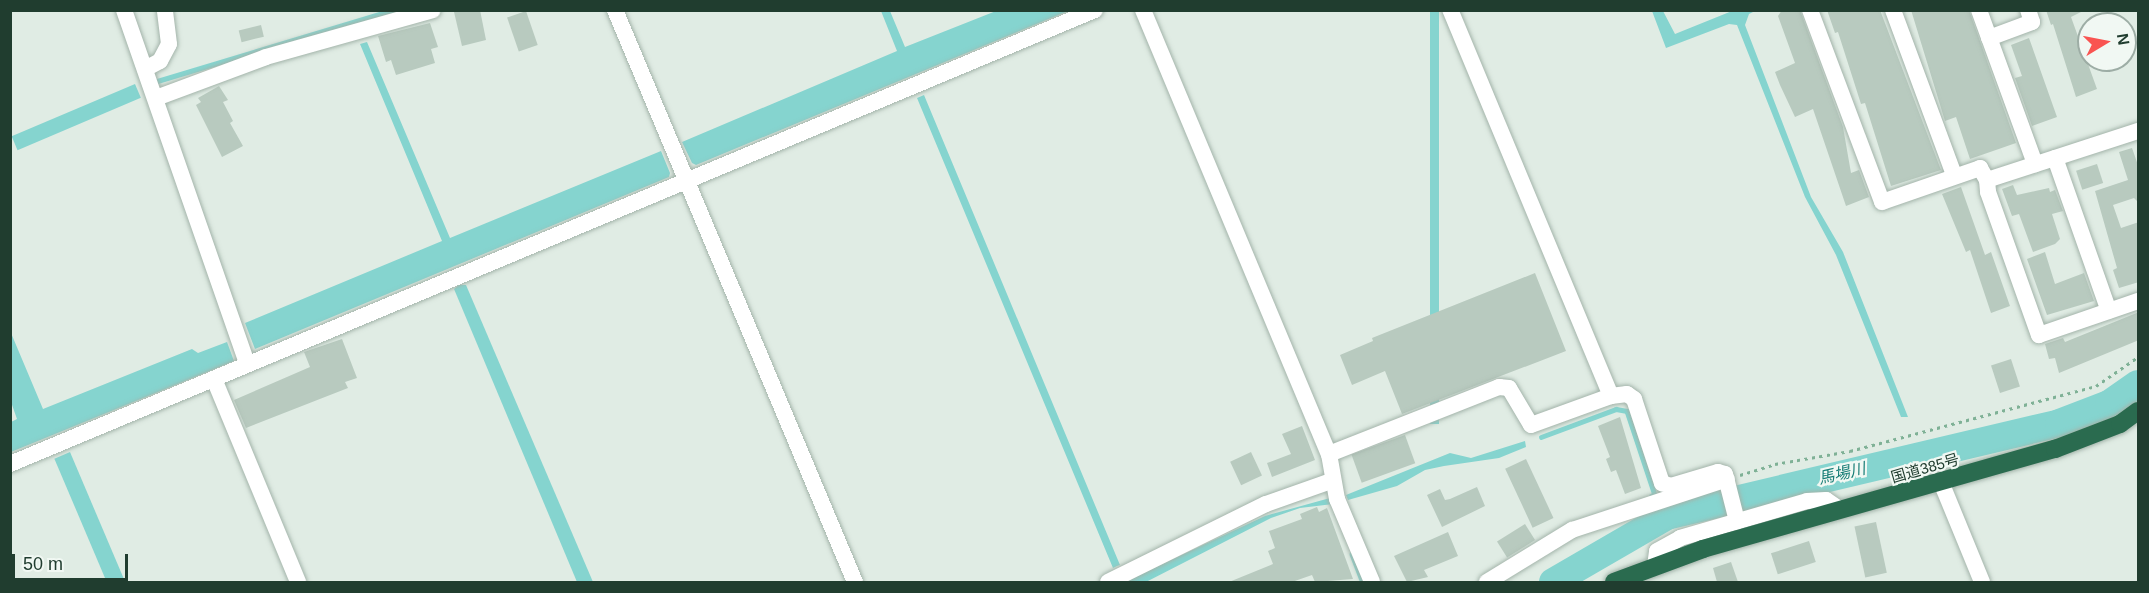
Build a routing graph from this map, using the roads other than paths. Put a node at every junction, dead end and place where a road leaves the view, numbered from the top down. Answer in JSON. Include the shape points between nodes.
{"nodes":[{"id":1,"x":124,"y":10,"type":"edge"},
{"id":2,"x":165,"y":10,"type":"edge"},
{"id":3,"x":433,"y":10,"type":"edge"},
{"id":4,"x":615,"y":10,"type":"edge"},
{"id":5,"x":1095,"y":10,"type":"edge"},
{"id":6,"x":1143,"y":10,"type":"edge"},
{"id":7,"x":1450,"y":10,"type":"edge"},
{"id":8,"x":1810,"y":10,"type":"edge"},
{"id":9,"x":1893,"y":10,"type":"edge"},
{"id":10,"x":1978,"y":10,"type":"edge"},
{"id":11,"x":2028,"y":10,"type":"edge"},
{"id":12,"x":1989,"y":38,"type":"junction"},
{"id":13,"x":150,"y":83,"type":"junction"},
{"id":14,"x":2137,"y":135,"type":"edge"},
{"id":15,"x":2055,"y":158,"type":"junction"},
{"id":16,"x":2035,"y":164,"type":"junction"},
{"id":17,"x":1954,"y":175,"type":"junction"},
{"id":18,"x":1987,"y":180,"type":"junction"},
{"id":19,"x":687,"y":181,"type":"junction"},
{"id":20,"x":2139,"y":301,"type":"edge"},
{"id":21,"x":2109,"y":311,"type":"junction"},
{"id":22,"x":247,"y":364,"type":"junction"},
{"id":23,"x":214,"y":379,"type":"junction"},
{"id":24,"x":1611,"y":396,"type":"junction"},
{"id":25,"x":2139,"y":411,"type":"edge"},
{"id":26,"x":1329,"y":454,"type":"junction"},
{"id":27,"x":10,"y":464,"type":"edge"},
{"id":28,"x":1727,"y":479,"type":"junction"},
{"id":29,"x":1331,"y":481,"type":"junction"},
{"id":30,"x":1941,"y":482,"type":"junction"},
{"id":31,"x":1841,"y":510,"type":"junction"},
{"id":32,"x":1737,"y":521,"type":"junction"},
{"id":33,"x":1655,"y":566,"type":"junction"},
{"id":34,"x":298,"y":582,"type":"edge"},
{"id":35,"x":855,"y":582,"type":"edge"},
{"id":36,"x":1108,"y":582,"type":"edge"},
{"id":37,"x":1372,"y":582,"type":"edge"},
{"id":38,"x":1487,"y":582,"type":"edge"},
{"id":39,"x":1614,"y":582,"type":"edge"},
{"id":40,"x":1982,"y":582,"type":"edge"}],
"edges":[{"from":1,"to":13,"type":"street"},
{"from":2,"to":13,"type":"street","via":[[169,44]]},
{"from":3,"to":13,"type":"street","via":[[266,57]]},
{"from":4,"to":19,"type":"street"},
{"from":5,"to":19,"type":"street"},
{"from":6,"to":26,"type":"street"},
{"from":7,"to":24,"type":"street"},
{"from":8,"to":17,"type":"street","via":[[1882,202]]},
{"from":9,"to":17,"type":"street"},
{"from":10,"to":12,"type":"street"},
{"from":11,"to":12,"type":"street","via":[[2032,22]]},
{"from":12,"to":16,"type":"street"},
{"from":13,"to":22,"type":"street"},
{"from":14,"to":15,"type":"street"},
{"from":15,"to":16,"type":"street"},
{"from":15,"to":21,"type":"street"},
{"from":16,"to":18,"type":"street"},
{"from":17,"to":18,"type":"street","via":[[1980,168]]},
{"from":18,"to":21,"type":"street","via":[[2039,335]]},
{"from":19,"to":22,"type":"street"},
{"from":19,"to":35,"type":"street"},
{"from":20,"to":21,"type":"street"},
{"from":22,"to":23,"type":"street"},
{"from":23,"to":27,"type":"street"},
{"from":23,"to":34,"type":"street"},
{"from":24,"to":26,"type":"street","via":[[1531,425],[1509,388],[1499,387]]},
{"from":24,"to":28,"type":"street","via":[[1627,394],[1634,399],[1662,483],[1671,486],[1718,472]]},
{"from":25,"to":30,"type":"highway","name":"国道385号","via":[[2120,424],[2055,449]]},
{"from":26,"to":29,"type":"street"},
{"from":28,"to":32,"type":"street"},
{"from":28,"to":38,"type":"street","via":[[1572,530]]},
{"from":29,"to":36,"type":"street","via":[[1266,504]]},
{"from":29,"to":37,"type":"street"},
{"from":30,"to":31,"type":"highway","name":"国道385号"},
{"from":30,"to":40,"type":"street"},
{"from":31,"to":32,"type":"street","via":[[1826,500],[1807,501]]},
{"from":31,"to":33,"type":"highway","name":"国道385号"},
{"from":32,"to":33,"type":"street","via":[[1680,538],[1657,551]]},
{"from":33,"to":39,"type":"highway","name":"国道385号"}]}
